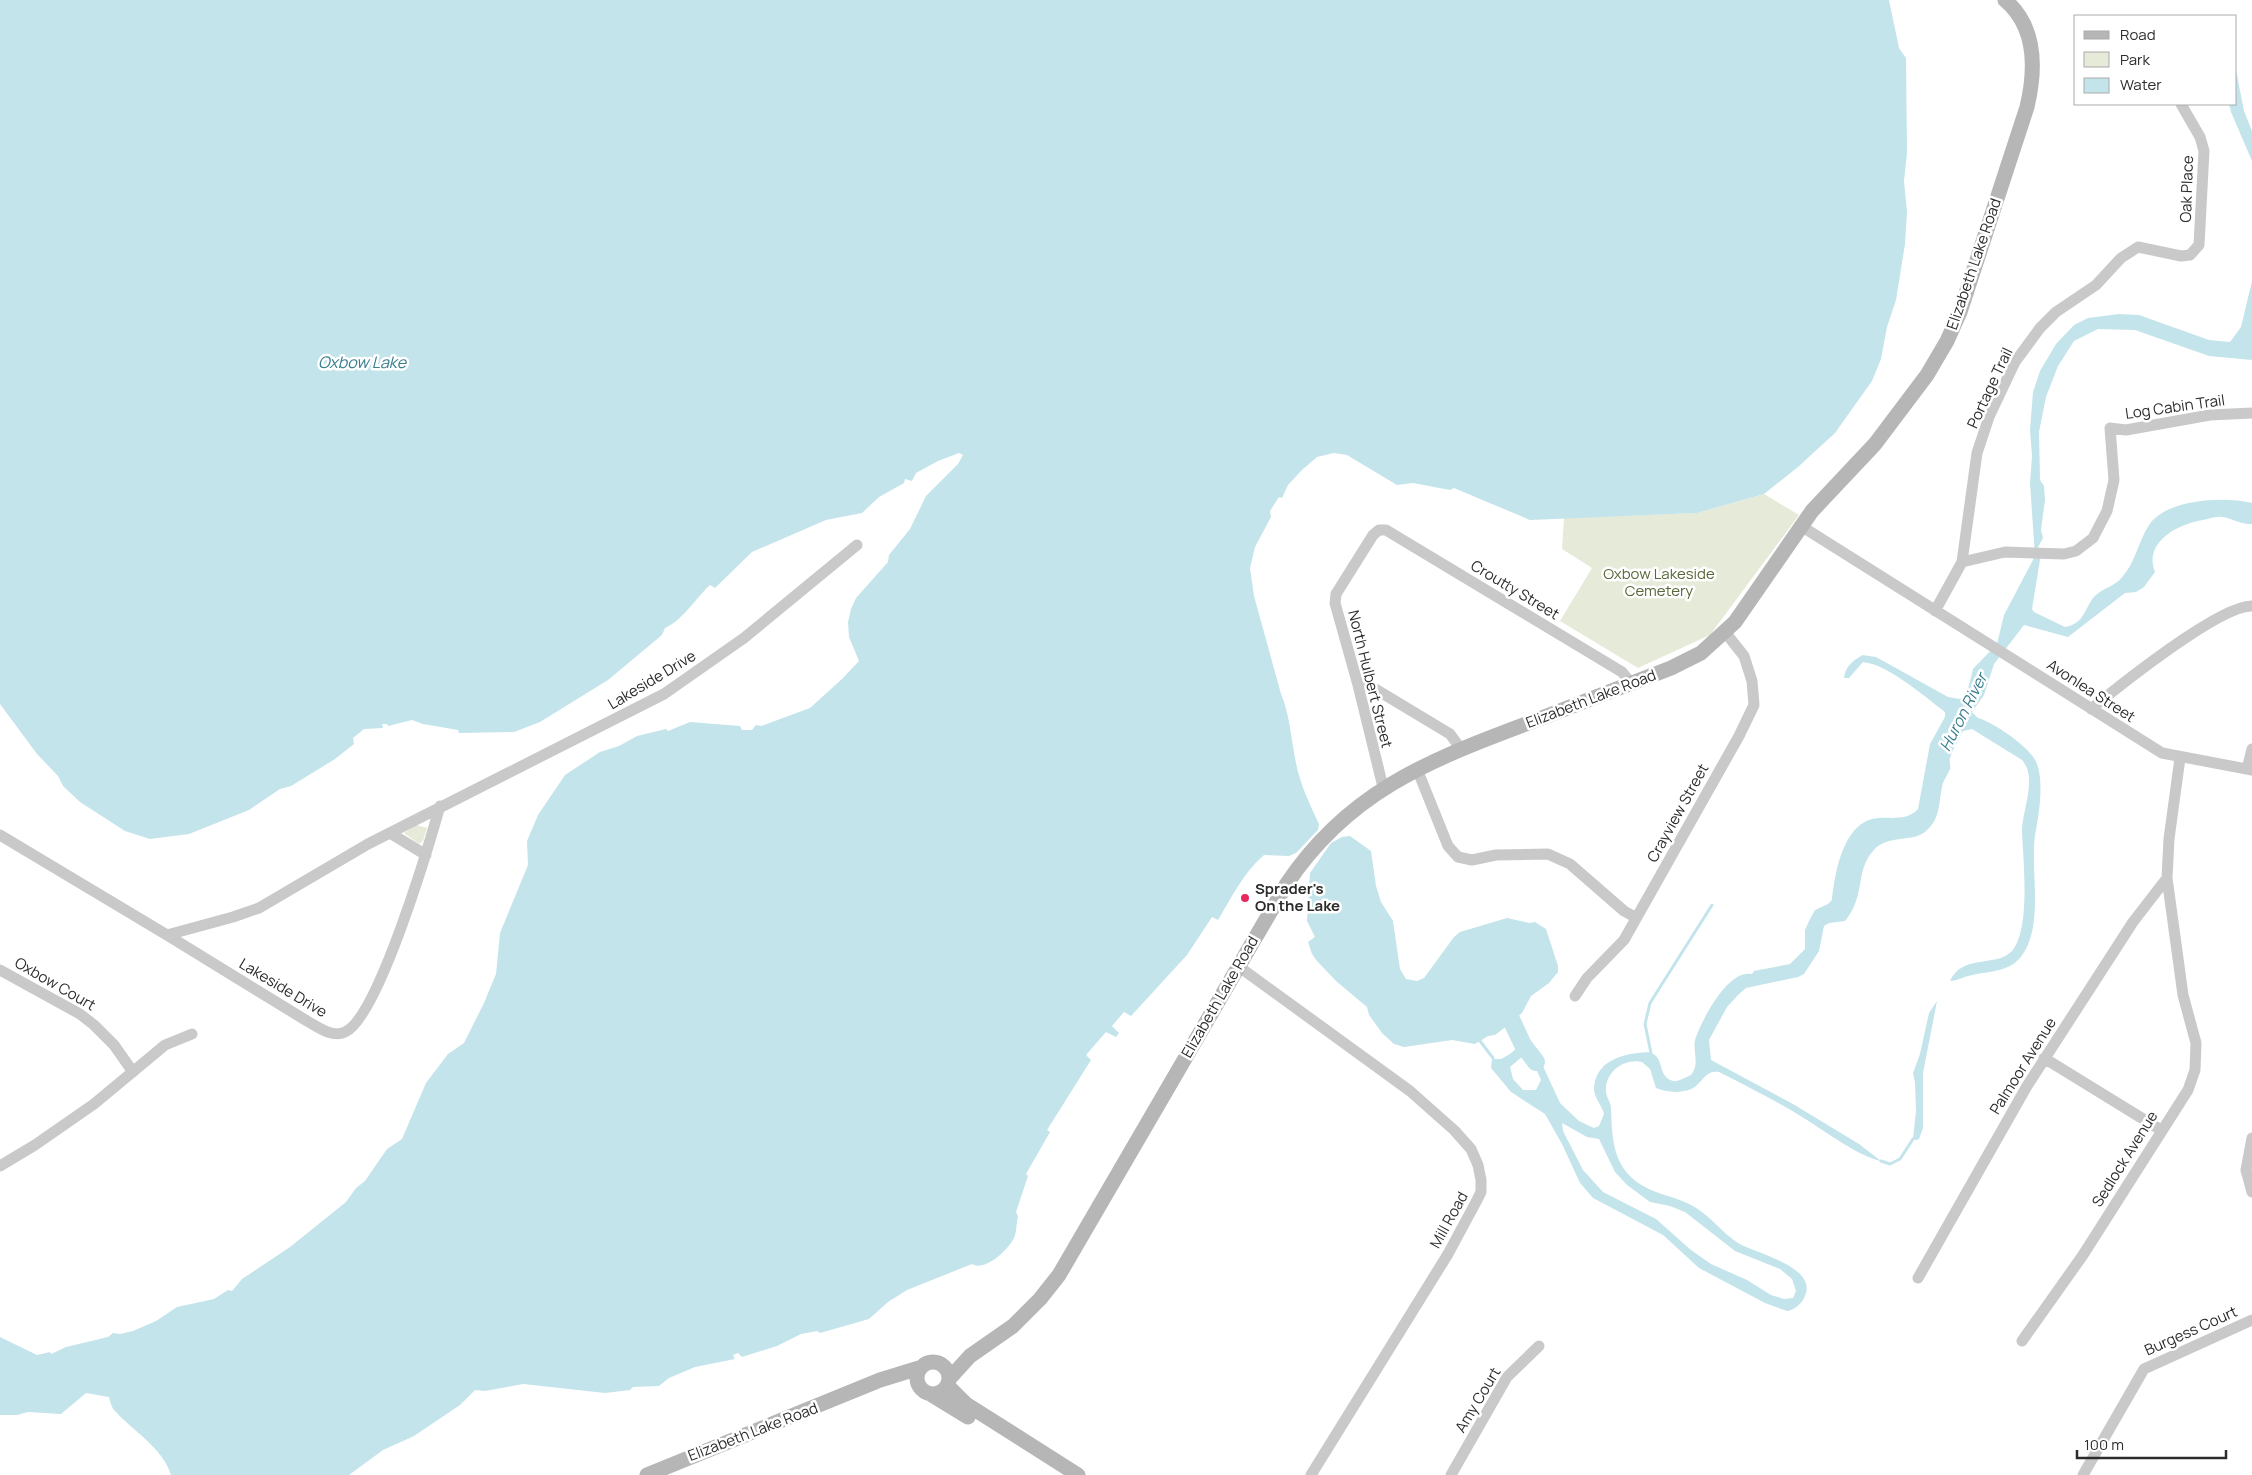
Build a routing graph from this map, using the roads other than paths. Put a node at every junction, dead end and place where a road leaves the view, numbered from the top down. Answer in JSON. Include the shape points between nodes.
{"nodes":[{"id":1,"x":2011,"y":2,"type":"edge"},
{"id":2,"x":2182,"y":105,"type":"edge"},
{"id":3,"x":2196,"y":250,"type":"joint"},
{"id":4,"x":2252,"y":413,"type":"edge"},
{"id":5,"x":1801,"y":526,"type":"junction"},
{"id":6,"x":1379,"y":530,"type":"joint"},
{"id":7,"x":857,"y":545,"type":"dead end"},
{"id":8,"x":1962,"y":562,"type":"junction"},
{"id":9,"x":2252,"y":606,"type":"edge"},
{"id":10,"x":1935,"y":611,"type":"junction"},
{"id":11,"x":1725,"y":632,"type":"junction"},
{"id":12,"x":1632,"y":684,"type":"junction"},
{"id":13,"x":1358,"y":685,"type":"junction"},
{"id":14,"x":2091,"y":708,"type":"junction"},
{"id":15,"x":1461,"y":749,"type":"junction"},
{"id":16,"x":2252,"y":749,"type":"edge"},
{"id":17,"x":2180,"y":758,"type":"junction"},
{"id":18,"x":1417,"y":768,"type":"junction"},
{"id":19,"x":2250,"y":770,"type":"edge"},
{"id":20,"x":1383,"y":787,"type":"junction"},
{"id":21,"x":440,"y":806,"type":"junction"},
{"id":22,"x":390,"y":834,"type":"junction"},
{"id":23,"x":0,"y":835,"type":"edge"},
{"id":24,"x":426,"y":854,"type":"junction"},
{"id":25,"x":2166,"y":878,"type":"junction"},
{"id":26,"x":1636,"y":917,"type":"junction"},
{"id":27,"x":167,"y":935,"type":"junction"},
{"id":28,"x":1238,"y":966,"type":"junction"},
{"id":29,"x":0,"y":970,"type":"edge"},
{"id":30,"x":1575,"y":996,"type":"dead end"},
{"id":31,"x":192,"y":1034,"type":"dead end"},
{"id":32,"x":2044,"y":1058,"type":"junction"},
{"id":33,"x":133,"y":1072,"type":"junction"},
{"id":34,"x":2161,"y":1130,"type":"junction"},
{"id":35,"x":2252,"y":1138,"type":"edge"},
{"id":36,"x":0,"y":1166,"type":"edge"},
{"id":37,"x":2252,"y":1192,"type":"edge"},
{"id":38,"x":1918,"y":1278,"type":"dead end"},
{"id":39,"x":2252,"y":1320,"type":"edge"},
{"id":40,"x":1015,"y":1323,"type":"junction"},
{"id":41,"x":2022,"y":1341,"type":"dead end"},
{"id":42,"x":1539,"y":1346,"type":"dead end"},
{"id":43,"x":940,"y":1363,"type":"junction"},
{"id":44,"x":962,"y":1364,"type":"junction"},
{"id":45,"x":920,"y":1368,"type":"junction"},
{"id":46,"x":949,"y":1382,"type":"junction"},
{"id":47,"x":918,"y":1384,"type":"junction"},
{"id":48,"x":932,"y":1395,"type":"junction"},
{"id":49,"x":831,"y":1402,"type":"junction"},
{"id":50,"x":966,"y":1404,"type":"junction"},
{"id":51,"x":1018,"y":1438,"type":"junction"},
{"id":52,"x":647,"y":1475,"type":"edge"},
{"id":53,"x":1078,"y":1475,"type":"edge"},
{"id":54,"x":1310,"y":1475,"type":"edge"},
{"id":55,"x":1451,"y":1475,"type":"edge"},
{"id":56,"x":2083,"y":1475,"type":"edge"}],
"edges":[{"from":1,"to":5,"type":"street","name":"Elizabeth Lake Road","via":[[2024,24],[2030,43],[2034,64],[2031,89],[1958,317],[1935,363],[1909,402]]},
{"from":2,"to":3,"type":"street","name":"Oak Place","via":[[2200,137],[2204,151],[2200,237]]},
{"from":3,"to":8,"type":"street","name":"Portage Trail","via":[[2181,256],[2138,247],[2121,258],[2096,285],[2056,312],[2040,328],[2015,362],[1989,417],[1978,453]]},
{"from":4,"to":8,"type":"street","name":"Log Cabin Trail","via":[[2210,416],[2126,430],[2110,428],[2114,480],[2107,512],[2093,538],[2076,551],[2064,554],[2006,552]]},
{"from":5,"to":10,"type":"street","name":"Avonlea Street"},
{"from":5,"to":11,"type":"street","name":"Elizabeth Lake Road","via":[[1744,610]]},
{"from":6,"to":12,"type":"street","name":"Croutty Street","via":[[1386,530],[1614,667]]},
{"from":6,"to":13,"type":"street","name":"North Hulbert Street","via":[[1372,535],[1335,598]]},
{"from":7,"to":21,"type":"street","name":"Lakeside Drive","via":[[744,638],[664,694]]},
{"from":8,"to":10,"type":"street"},
{"from":9,"to":14,"type":"street","via":[[2227,614],[2165,652]]},
{"from":10,"to":14,"type":"street","name":"Avonlea Street"},
{"from":11,"to":12,"type":"street","name":"Elizabeth Lake Road","via":[[1701,653]]},
{"from":11,"to":26,"type":"street","name":"Crayview Street","via":[[1744,656],[1752,682],[1754,705]]},
{"from":12,"to":15,"type":"street","name":"Elizabeth Lake Road"},
{"from":13,"to":15,"type":"street","via":[[1367,684],[1450,734]]},
{"from":13,"to":20,"type":"street","name":"North Hulbert Street"},
{"from":14,"to":17,"type":"street","name":"Avonlea Street","via":[[2162,753]]},
{"from":15,"to":18,"type":"street","name":"Elizabeth Lake Road"},
{"from":16,"to":19,"type":"street"},
{"from":17,"to":19,"type":"street","name":"Avonlea Street"},
{"from":17,"to":25,"type":"street"},
{"from":18,"to":20,"type":"street","name":"Elizabeth Lake Road"},
{"from":18,"to":26,"type":"street","via":[[1448,846],[1458,857],[1472,860],[1496,855],[1548,854],[1570,864],[1624,911]]},
{"from":20,"to":28,"type":"street","name":"Elizabeth Lake Road","via":[[1344,818],[1308,855],[1286,885]]},
{"from":21,"to":22,"type":"street","name":"Lakeside Drive"},
{"from":21,"to":24,"type":"street","name":"Lakeside Drive"},
{"from":22,"to":24,"type":"street"},
{"from":22,"to":27,"type":"street","name":"Lakeside Drive","via":[[259,908],[234,918]]},
{"from":23,"to":27,"type":"street","name":"Lakeside Drive"},
{"from":24,"to":27,"type":"street","name":"Lakeside Drive","via":[[383,971],[356,1024],[346,1032],[328,1032],[307,1021]]},
{"from":25,"to":32,"type":"street","name":"Palmoor Avenue","via":[[2133,922]]},
{"from":25,"to":34,"type":"street","name":"Sedlock Avenue","via":[[2183,995],[2196,1043],[2195,1070],[2188,1090]]},
{"from":26,"to":30,"type":"street","name":"Crayview Street","via":[[1624,940],[1587,978]]},
{"from":28,"to":40,"type":"street","name":"Elizabeth Lake Road","via":[[1065,1266],[1040,1299]]},
{"from":28,"to":54,"type":"street","name":"Mill Road","via":[[1410,1091],[1471,1149],[1481,1180],[1481,1192],[1448,1254]]},
{"from":29,"to":33,"type":"street","name":"Oxbow Court","via":[[80,1014],[114,1046]]},
{"from":31,"to":33,"type":"street","via":[[165,1046]]},
{"from":32,"to":34,"type":"street"},
{"from":32,"to":38,"type":"street","name":"Palmoor Avenue"},
{"from":33,"to":36,"type":"street","via":[[64,1126]]},
{"from":34,"to":41,"type":"street","name":"Sedlock Avenue","via":[[2070,1275]]},
{"from":35,"to":37,"type":"street","via":[[2246,1170]]},
{"from":39,"to":56,"type":"street","name":"Burgess Court","via":[[2144,1369]]},
{"from":40,"to":43,"type":"street","name":"Elizabeth Lake Road","via":[[990,1332],[956,1357]]},
{"from":40,"to":44,"type":"street","name":"Elizabeth Lake Road"},
{"from":42,"to":55,"type":"street","name":"Amy Court","via":[[1503,1383]]},
{"from":43,"to":45,"type":"street","via":[[930,1362]]},
{"from":43,"to":46,"type":"street","via":[[948,1371]]},
{"from":44,"to":46,"type":"street","name":"Elizabeth Lake Road"},
{"from":44,"to":50,"type":"street","via":[[960,1383]]},
{"from":45,"to":47,"type":"street"},
{"from":45,"to":49,"type":"street","name":"Elizabeth Lake Road","via":[[880,1380]]},
{"from":46,"to":48,"type":"street","via":[[942,1393]]},
{"from":46,"to":50,"type":"street"},
{"from":47,"to":48,"type":"street"},
{"from":47,"to":49,"type":"street","name":"Elizabeth Lake Road","via":[[898,1384]]},
{"from":48,"to":51,"type":"street","via":[[978,1422]]},
{"from":49,"to":52,"type":"street","name":"Elizabeth Lake Road"},
{"from":50,"to":51,"type":"street"},
{"from":51,"to":53,"type":"street"}]}
